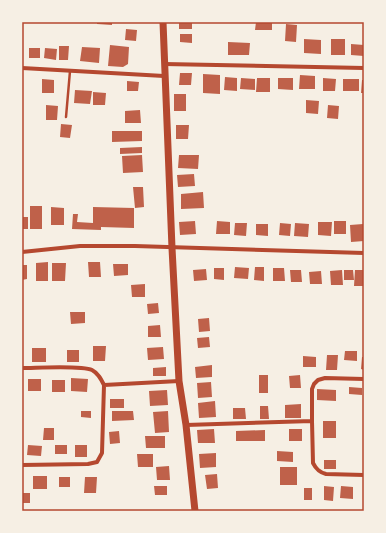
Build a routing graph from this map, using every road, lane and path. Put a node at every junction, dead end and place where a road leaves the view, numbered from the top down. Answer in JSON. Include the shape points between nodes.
{"nodes":[{"id":1,"x":163,"y":22,"type":"edge"},
{"id":2,"x":164,"y":64,"type":"junction"},
{"id":3,"x":22,"y":68,"type":"edge"},
{"id":4,"x":364,"y":68,"type":"edge"},
{"id":5,"x":70,"y":71,"type":"junction"},
{"id":6,"x":164,"y":76,"type":"junction"},
{"id":7,"x":66,"y":117,"type":"dead end"},
{"id":8,"x":172,"y":248,"type":"junction"},
{"id":9,"x":22,"y":252,"type":"edge"},
{"id":10,"x":364,"y":253,"type":"edge"},
{"id":11,"x":22,"y":368,"type":"edge"},
{"id":12,"x":364,"y":379,"type":"edge"},
{"id":13,"x":179,"y":381,"type":"junction"},
{"id":14,"x":104,"y":385,"type":"junction"},
{"id":15,"x":312,"y":421,"type":"junction"},
{"id":16,"x":186,"y":425,"type":"junction"},
{"id":17,"x":22,"y":465,"type":"edge"},
{"id":18,"x":364,"y":475,"type":"edge"},
{"id":19,"x":195,"y":511,"type":"edge"}],
"edges":[{"from":1,"to":2,"type":"street"},
{"from":2,"to":4,"type":"street"},
{"from":2,"to":6,"type":"street"},
{"from":3,"to":5,"type":"street"},
{"from":5,"to":6,"type":"street"},
{"from":5,"to":7,"type":"lane"},
{"from":6,"to":8,"type":"street"},
{"from":8,"to":9,"type":"street","via":[[80,246]]},
{"from":8,"to":10,"type":"street"},
{"from":8,"to":13,"type":"street"},
{"from":11,"to":14,"type":"street","via":[[92,370],[101,378]]},
{"from":12,"to":15,"type":"street","via":[[318,380],[312,389]]},
{"from":13,"to":14,"type":"street"},
{"from":13,"to":16,"type":"street"},
{"from":14,"to":17,"type":"street","via":[[102,454],[97,462]]},
{"from":15,"to":16,"type":"street"},
{"from":15,"to":18,"type":"street","via":[[312,463],[316,469],[326,474]]},
{"from":16,"to":19,"type":"street"}]}
